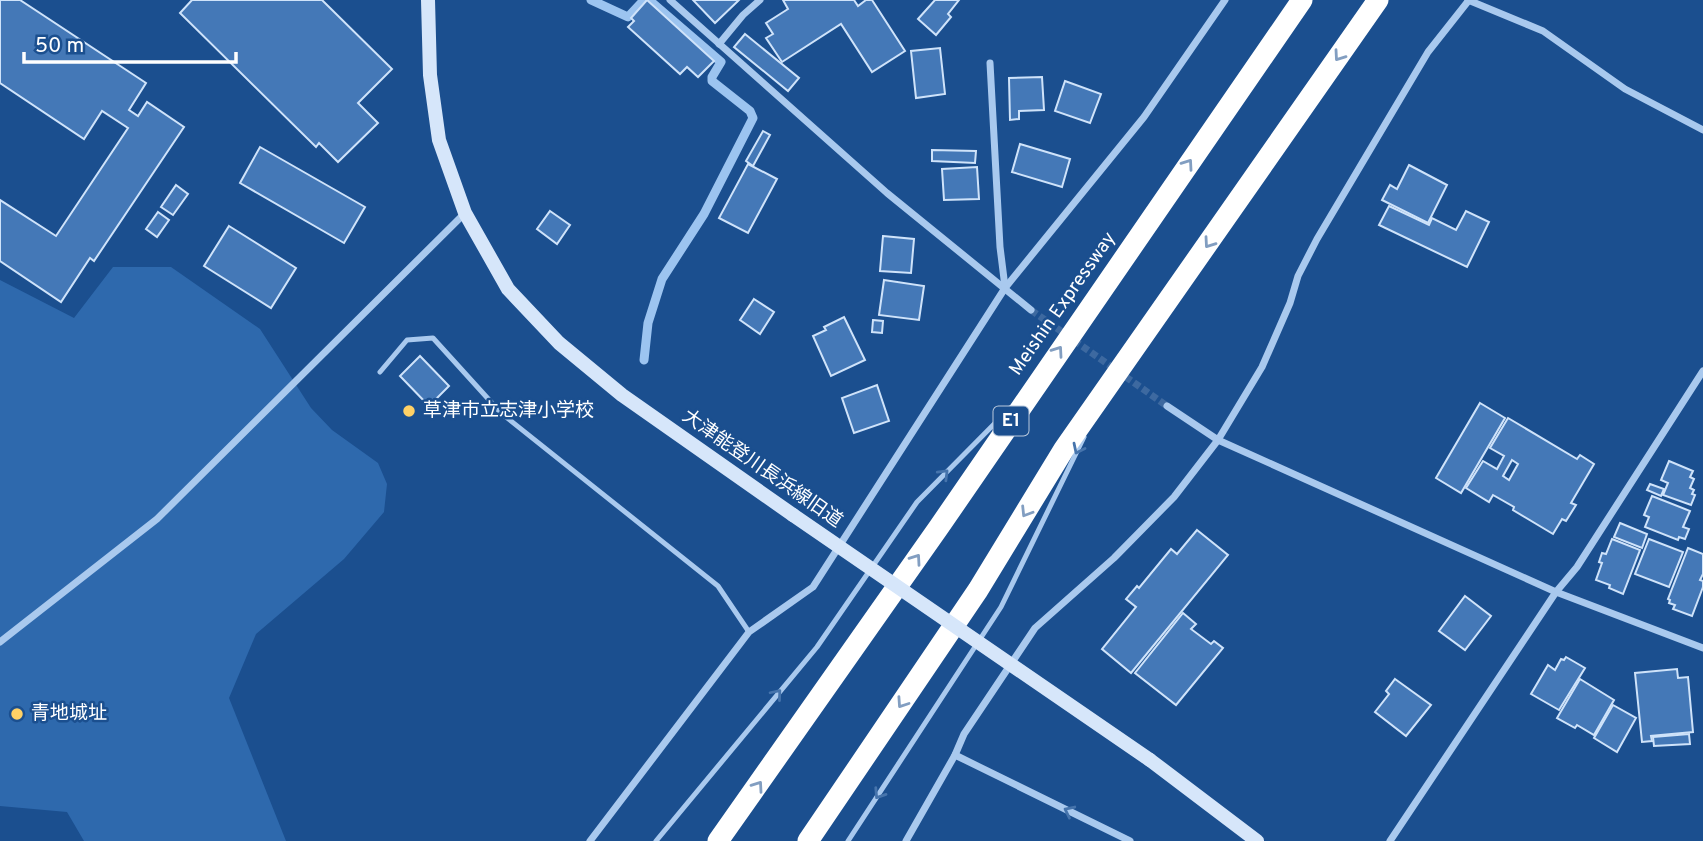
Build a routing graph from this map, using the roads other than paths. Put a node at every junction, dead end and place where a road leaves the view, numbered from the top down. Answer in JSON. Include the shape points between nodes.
{"nodes":[{"id":1,"x":428,"y":0,"type":"edge"},
{"id":2,"x":670,"y":0,"type":"edge"},
{"id":3,"x":760,"y":0,"type":"edge"},
{"id":4,"x":1225,"y":0,"type":"edge"},
{"id":5,"x":1302,"y":0,"type":"edge"},
{"id":6,"x":1378,"y":0,"type":"edge"},
{"id":7,"x":1469,"y":0,"type":"edge"},
{"id":8,"x":719,"y":44,"type":"junction"},
{"id":9,"x":990,"y":63,"type":"dead end"},
{"id":10,"x":1703,"y":130,"type":"edge"},
{"id":11,"x":465,"y":213,"type":"junction"},
{"id":12,"x":1005,"y":288,"type":"junction"},
{"id":13,"x":1031,"y":310,"type":"tunnel mouth"},
{"id":14,"x":1703,"y":371,"type":"edge"},
{"id":15,"x":380,"y":372,"type":"dead end"},
{"id":16,"x":1040,"y":378,"type":"junction"},
{"id":17,"x":1108,"y":387,"type":"junction"},
{"id":18,"x":1167,"y":406,"type":"tunnel mouth"},
{"id":19,"x":1218,"y":440,"type":"junction"},
{"id":20,"x":1556,"y":592,"type":"junction"},
{"id":21,"x":749,"y":632,"type":"junction"},
{"id":22,"x":0,"y":642,"type":"edge"},
{"id":23,"x":1703,"y":648,"type":"edge"},
{"id":24,"x":955,"y":755,"type":"junction"},
{"id":25,"x":590,"y":841,"type":"edge"},
{"id":26,"x":656,"y":841,"type":"edge"},
{"id":27,"x":718,"y":841,"type":"edge"},
{"id":28,"x":808,"y":841,"type":"edge"},
{"id":29,"x":848,"y":841,"type":"edge"},
{"id":30,"x":906,"y":841,"type":"edge"},
{"id":31,"x":1130,"y":841,"type":"edge"},
{"id":32,"x":1257,"y":841,"type":"edge"},
{"id":33,"x":1390,"y":841,"type":"edge"}],
"edges":[{"from":1,"to":11,"type":"street","name":"大津能登川長浜線旧道","via":[[430,75],[439,140]]},
{"from":2,"to":8,"type":"street"},
{"from":3,"to":8,"type":"street"},
{"from":4,"to":12,"type":"street","via":[[1144,117]]},
{"from":16,"to":5,"type":"highway","name":"Meishin Expressway","number":"E1","one_way":true},
{"from":6,"to":17,"type":"highway","one_way":true},
{"from":7,"to":10,"type":"street","via":[[1543,31],[1625,89]]},
{"from":7,"to":19,"type":"street","via":[[1428,52],[1317,239],[1262,367]]},
{"from":8,"to":12,"type":"street","via":[[887,193]]},
{"from":9,"to":12,"type":"street"},
{"from":11,"to":22,"type":"street","via":[[157,519]]},
{"from":11,"to":32,"type":"street","name":"大津能登川長浜線旧道","bridge":true,"via":[[508,289],[559,342],[622,395],[1150,760]]},
{"from":12,"to":13,"type":"street"},
{"from":12,"to":21,"type":"street","via":[[813,587]]},
{"from":14,"to":20,"type":"street","via":[[1577,567]]},
{"from":15,"to":21,"type":"lane","via":[[407,340],[433,338],[501,413],[718,586]]},
{"from":26,"to":16,"type":"lane","one_way":true,"via":[[817,647],[917,502]]},
{"from":27,"to":16,"type":"highway","name":"Meishin Expressway","number":"E1","one_way":true},
{"from":17,"to":28,"type":"highway","one_way":true},
{"from":17,"to":29,"type":"lane","one_way":true,"via":[[1001,607]]},
{"from":18,"to":19,"type":"street"},
{"from":19,"to":20,"type":"street"},
{"from":19,"to":24,"type":"street","via":[[1174,497],[1035,628],[964,734]]},
{"from":20,"to":23,"type":"street"},
{"from":20,"to":33,"type":"street"},
{"from":21,"to":25,"type":"street"},
{"from":24,"to":30,"type":"street"},
{"from":31,"to":24,"type":"street","one_way":true}]}
